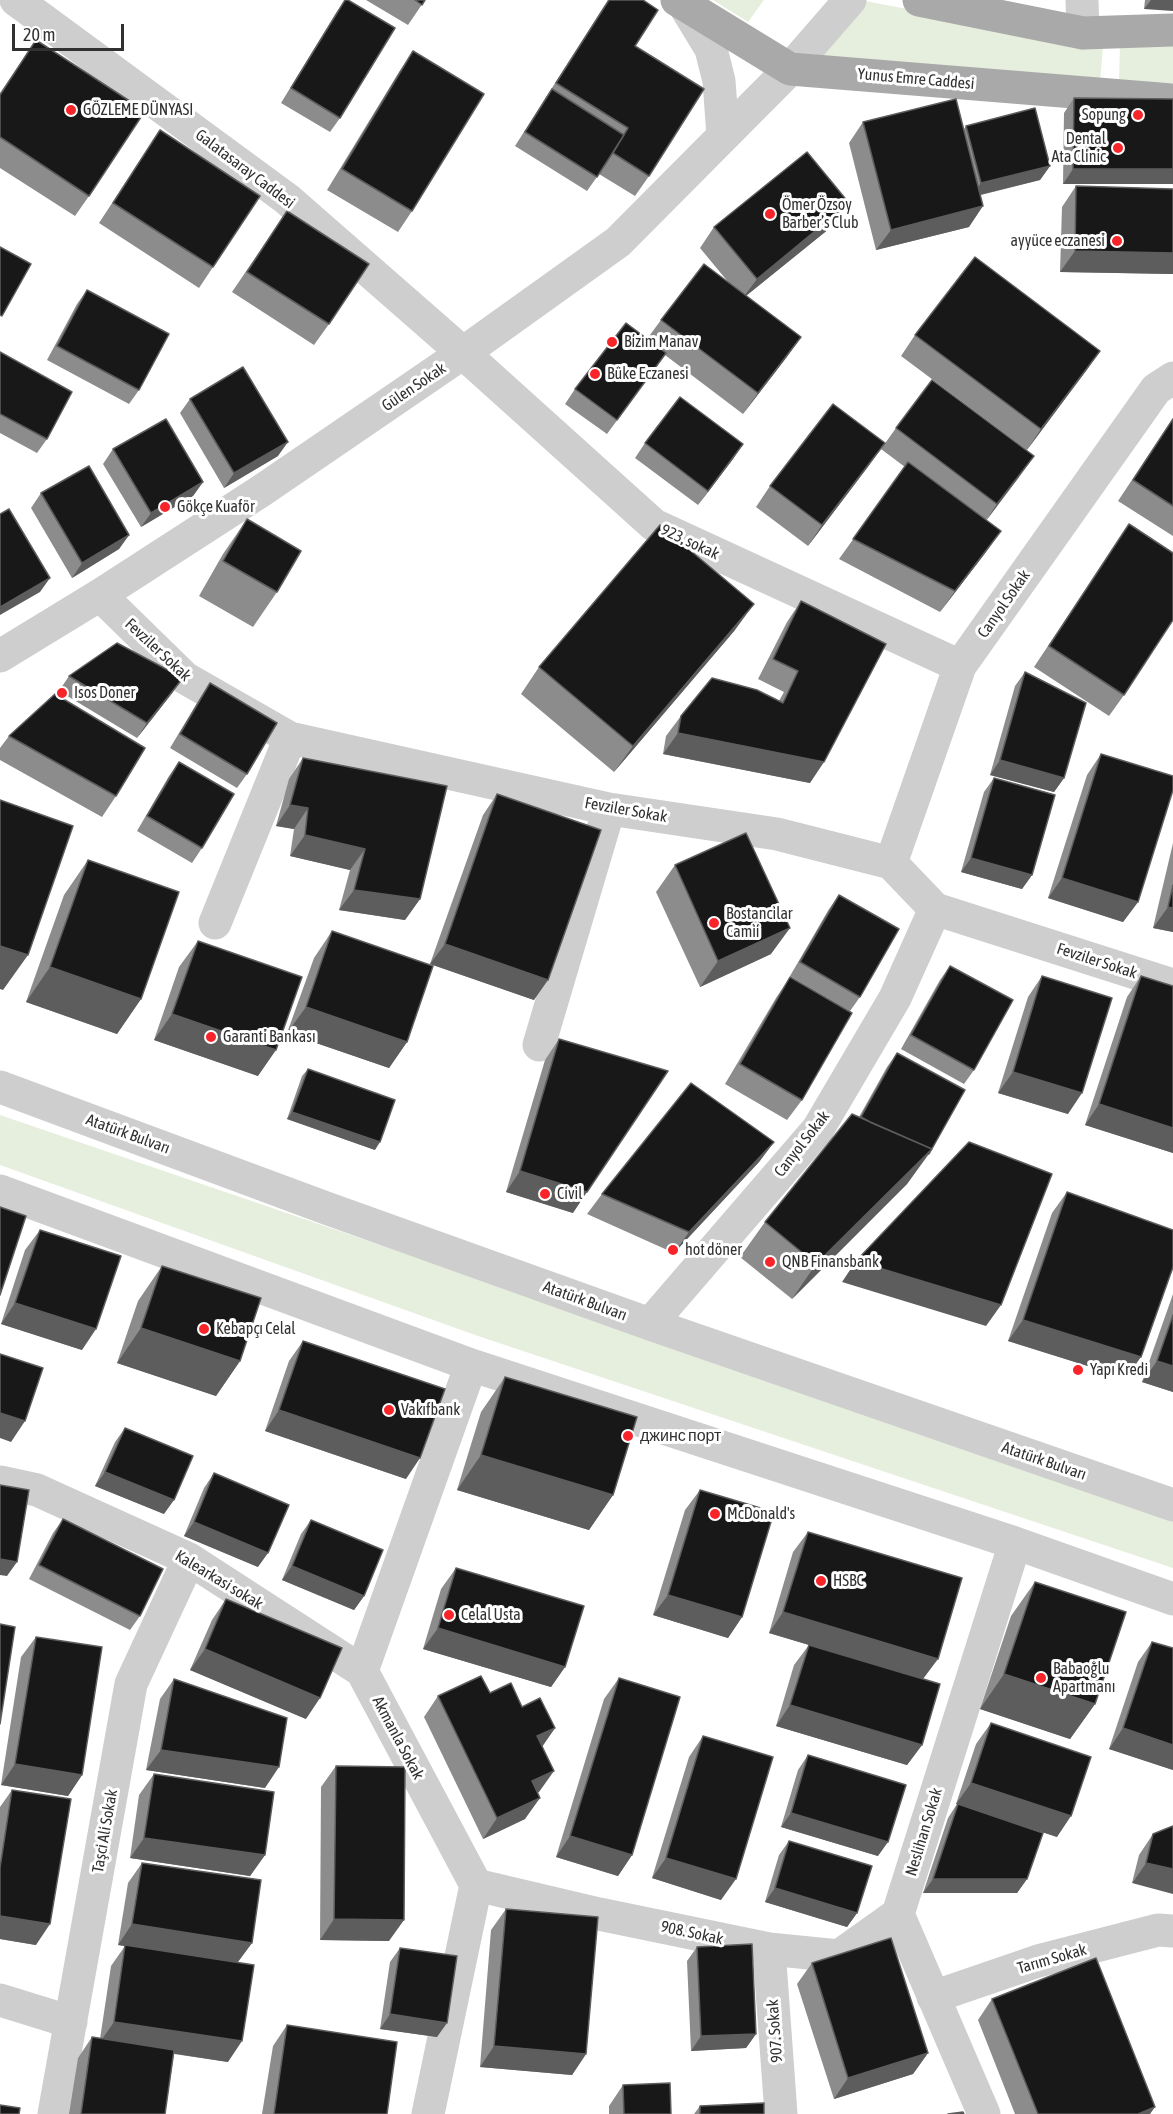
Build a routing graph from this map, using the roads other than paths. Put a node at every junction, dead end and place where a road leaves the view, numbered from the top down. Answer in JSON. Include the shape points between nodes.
{"nodes":[{"id":1,"x":16,"y":0,"type":"edge"},
{"id":2,"x":850,"y":0,"type":"edge"},
{"id":3,"x":919,"y":0,"type":"edge"},
{"id":4,"x":1082,"y":0,"type":"edge"},
{"id":5,"x":680,"y":2,"type":"edge"},
{"id":6,"x":1173,"y":30,"type":"edge"},
{"id":7,"x":1083,"y":33,"type":"junction"},
{"id":8,"x":790,"y":69,"type":"junction"},
{"id":9,"x":1173,"y":100,"type":"edge"},
{"id":10,"x":723,"y":136,"type":"junction"},
{"id":11,"x":463,"y":353,"type":"junction"},
{"id":12,"x":1173,"y":378,"type":"edge"},
{"id":13,"x":100,"y":595,"type":"junction"},
{"id":14,"x":0,"y":656,"type":"edge"},
{"id":15,"x":960,"y":666,"type":"junction"},
{"id":16,"x":290,"y":738,"type":"junction"},
{"id":17,"x":609,"y":809,"type":"junction"},
{"id":18,"x":891,"y":863,"type":"junction"},
{"id":19,"x":935,"y":909,"type":"junction"},
{"id":20,"x":215,"y":923,"type":"dead end"},
{"id":21,"x":1173,"y":985,"type":"edge"},
{"id":22,"x":539,"y":1045,"type":"dead end"},
{"id":23,"x":0,"y":1087,"type":"edge"},
{"id":24,"x":0,"y":1191,"type":"edge"},
{"id":25,"x":650,"y":1324,"type":"junction"},
{"id":26,"x":471,"y":1365,"type":"junction"},
{"id":27,"x":0,"y":1482,"type":"edge"},
{"id":28,"x":1173,"y":1505,"type":"edge"},
{"id":29,"x":1014,"y":1543,"type":"junction"},
{"id":30,"x":189,"y":1559,"type":"junction"},
{"id":31,"x":1173,"y":1599,"type":"edge"},
{"id":32,"x":362,"y":1671,"type":"junction"},
{"id":33,"x":476,"y":1885,"type":"junction"},
{"id":34,"x":898,"y":1914,"type":"junction"},
{"id":35,"x":1173,"y":1931,"type":"edge"},
{"id":36,"x":769,"y":1949,"type":"junction"},
{"id":37,"x":933,"y":1996,"type":"junction"},
{"id":38,"x":0,"y":2000,"type":"edge"},
{"id":39,"x":71,"y":2022,"type":"junction"},
{"id":40,"x":54,"y":2114,"type":"edge"},
{"id":41,"x":428,"y":2114,"type":"edge"},
{"id":42,"x":781,"y":2114,"type":"edge"},
{"id":43,"x":984,"y":2114,"type":"edge"}],
"edges":[{"from":1,"to":11,"type":"street","name":"Galatasaray Caddesi","via":[[287,199]]},
{"from":2,"to":8,"type":"street","name":"Gülen Sokak"},
{"from":3,"to":7,"type":"main road"},
{"from":4,"to":7,"type":"street"},
{"from":5,"to":8,"type":"main road","name":"Yunus Emre Caddesi"},
{"from":5,"to":10,"type":"street","via":[[711,49],[719,81]]},
{"from":6,"to":7,"type":"main road"},
{"from":8,"to":9,"type":"main road","name":"Yunus Emre Caddesi"},
{"from":8,"to":10,"type":"street","name":"Gülen Sokak"},
{"from":10,"to":11,"type":"street","name":"Gülen Sokak","via":[[618,242]]},
{"from":11,"to":13,"type":"street","name":"Gülen Sokak"},
{"from":11,"to":15,"type":"street","name":"923. sokak","via":[[654,525]]},
{"from":12,"to":15,"type":"street","name":"Canyol Sokak","via":[[1156,389]]},
{"from":13,"to":14,"type":"street","name":"Gülen Sokak"},
{"from":13,"to":16,"type":"street","name":"Fevziler Sokak","via":[[185,678]]},
{"from":15,"to":18,"type":"street","name":"Canyol Sokak"},
{"from":16,"to":17,"type":"street","name":"Fevziler Sokak"},
{"from":16,"to":20,"type":"street"},
{"from":17,"to":18,"type":"street","name":"Fevziler Sokak","via":[[777,834]]},
{"from":17,"to":22,"type":"street"},
{"from":18,"to":19,"type":"street","name":"Fevziler Sokak"},
{"from":19,"to":21,"type":"street","name":"Fevziler Sokak"},
{"from":19,"to":25,"type":"street","name":"Canyol Sokak","via":[[895,998],[818,1129]]},
{"from":23,"to":25,"type":"street","name":"Atatürk Bulvarı"},
{"from":24,"to":26,"type":"street"},
{"from":25,"to":28,"type":"street","name":"Atatürk Bulvarı"},
{"from":26,"to":29,"type":"street"},
{"from":26,"to":32,"type":"street"},
{"from":27,"to":30,"type":"street","name":"Kalearkasi sokak","via":[[37,1490]]},
{"from":29,"to":31,"type":"street"},
{"from":29,"to":34,"type":"street","name":"Neslihan Sokak"},
{"from":30,"to":32,"type":"street","name":"Kalearkasi sokak"},
{"from":30,"to":39,"type":"street","name":"Taşci Ali Sokak","via":[[131,1684]]},
{"from":32,"to":33,"type":"street","name":"Akmanla Sokak"},
{"from":33,"to":36,"type":"street","name":"908. Sokak"},
{"from":33,"to":41,"type":"street"},
{"from":34,"to":36,"type":"street","name":"908. Sokak","via":[[839,1956]]},
{"from":34,"to":37,"type":"street"},
{"from":35,"to":37,"type":"street","name":"Tarım Sokak","via":[[1158,1930],[1038,1961]]},
{"from":36,"to":42,"type":"street","name":"907. Sokak"},
{"from":37,"to":43,"type":"street"},
{"from":38,"to":39,"type":"street"},
{"from":39,"to":40,"type":"street","name":"Taşci Ali Sokak"}]}
